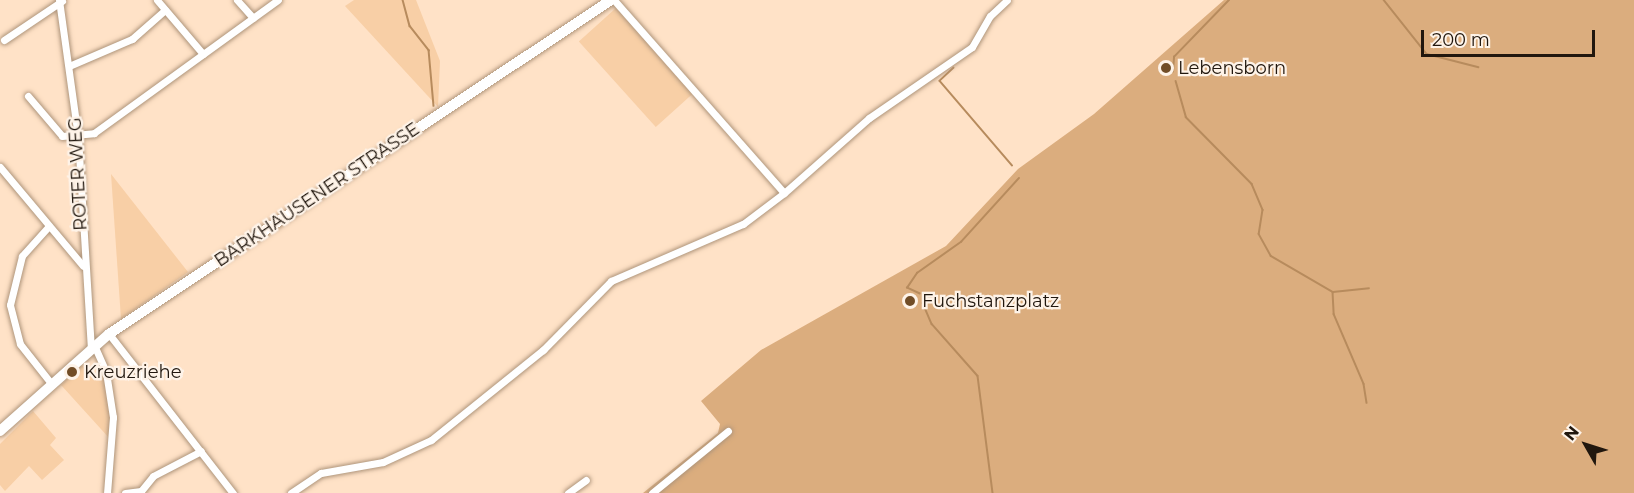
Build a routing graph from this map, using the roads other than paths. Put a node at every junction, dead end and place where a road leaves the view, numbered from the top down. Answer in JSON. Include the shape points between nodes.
{"nodes":[{"id":1,"x":157,"y":0,"type":"edge"},
{"id":2,"x":237,"y":0,"type":"edge"},
{"id":3,"x":278,"y":0,"type":"edge"},
{"id":4,"x":613,"y":0,"type":"edge"},
{"id":5,"x":1007,"y":0,"type":"edge"},
{"id":6,"x":61,"y":1,"type":"edge"},
{"id":7,"x":165,"y":10,"type":"junction"},
{"id":8,"x":253,"y":18,"type":"junction"},
{"id":9,"x":4,"y":40,"type":"dead end"},
{"id":10,"x":204,"y":54,"type":"junction"},
{"id":11,"x":69,"y":66,"type":"junction"},
{"id":12,"x":28,"y":96,"type":"dead end"},
{"id":13,"x":78,"y":137,"type":"junction"},
{"id":14,"x":0,"y":167,"type":"edge"},
{"id":15,"x":784,"y":193,"type":"junction"},
{"id":16,"x":48,"y":227,"type":"junction"},
{"id":17,"x":83,"y":266,"type":"junction"},
{"id":18,"x":109,"y":334,"type":"junction"},
{"id":19,"x":92,"y":346,"type":"junction"},
{"id":20,"x":50,"y":382,"type":"junction"},
{"id":21,"x":0,"y":431,"type":"edge"},
{"id":22,"x":728,"y":431,"type":"dead end"},
{"id":23,"x":201,"y":452,"type":"junction"},
{"id":24,"x":586,"y":480,"type":"dead end"},
{"id":25,"x":107,"y":493,"type":"edge"},
{"id":26,"x":125,"y":493,"type":"edge"},
{"id":27,"x":233,"y":493,"type":"edge"},
{"id":28,"x":291,"y":493,"type":"edge"},
{"id":29,"x":568,"y":493,"type":"edge"},
{"id":30,"x":652,"y":493,"type":"edge"}],
"edges":[{"from":1,"to":7,"type":"street"},
{"from":2,"to":8,"type":"street"},
{"from":3,"to":8,"type":"street"},
{"from":4,"to":15,"type":"street"},
{"from":4,"to":18,"type":"main road","name":"BARKHAUSENER STRASSE"},
{"from":5,"to":15,"type":"street","via":[[990,16],[972,47],[869,118]]},
{"from":6,"to":9,"type":"street","name":"ROTER WEG"},
{"from":6,"to":11,"type":"street","name":"ROTER WEG"},
{"from":7,"to":10,"type":"street"},
{"from":7,"to":11,"type":"street","via":[[132,39]]},
{"from":8,"to":10,"type":"street"},
{"from":10,"to":13,"type":"street","via":[[94,133]]},
{"from":11,"to":13,"type":"street","name":"ROTER WEG"},
{"from":12,"to":13,"type":"street","via":[[62,136]]},
{"from":13,"to":17,"type":"street","name":"ROTER WEG"},
{"from":14,"to":16,"type":"street"},
{"from":15,"to":28,"type":"street","via":[[743,224],[611,281],[543,351],[431,440],[383,462],[321,474]]},
{"from":16,"to":17,"type":"street"},
{"from":16,"to":20,"type":"street","via":[[22,256],[10,305],[20,344]]},
{"from":17,"to":19,"type":"street","name":"ROTER WEG"},
{"from":18,"to":19,"type":"main road","name":"BARKHAUSENER STRASSE"},
{"from":18,"to":23,"type":"street"},
{"from":19,"to":20,"type":"main road","name":"BARKHAUSENER STRASSE"},
{"from":19,"to":25,"type":"street","name":"ROTER WEG","via":[[106,372],[113,417]]},
{"from":20,"to":21,"type":"main road","name":"BARKHAUSENER STRASSE"},
{"from":22,"to":30,"type":"street"},
{"from":23,"to":26,"type":"street","via":[[153,476],[141,491]]},
{"from":23,"to":27,"type":"street"},
{"from":24,"to":29,"type":"street"}]}
